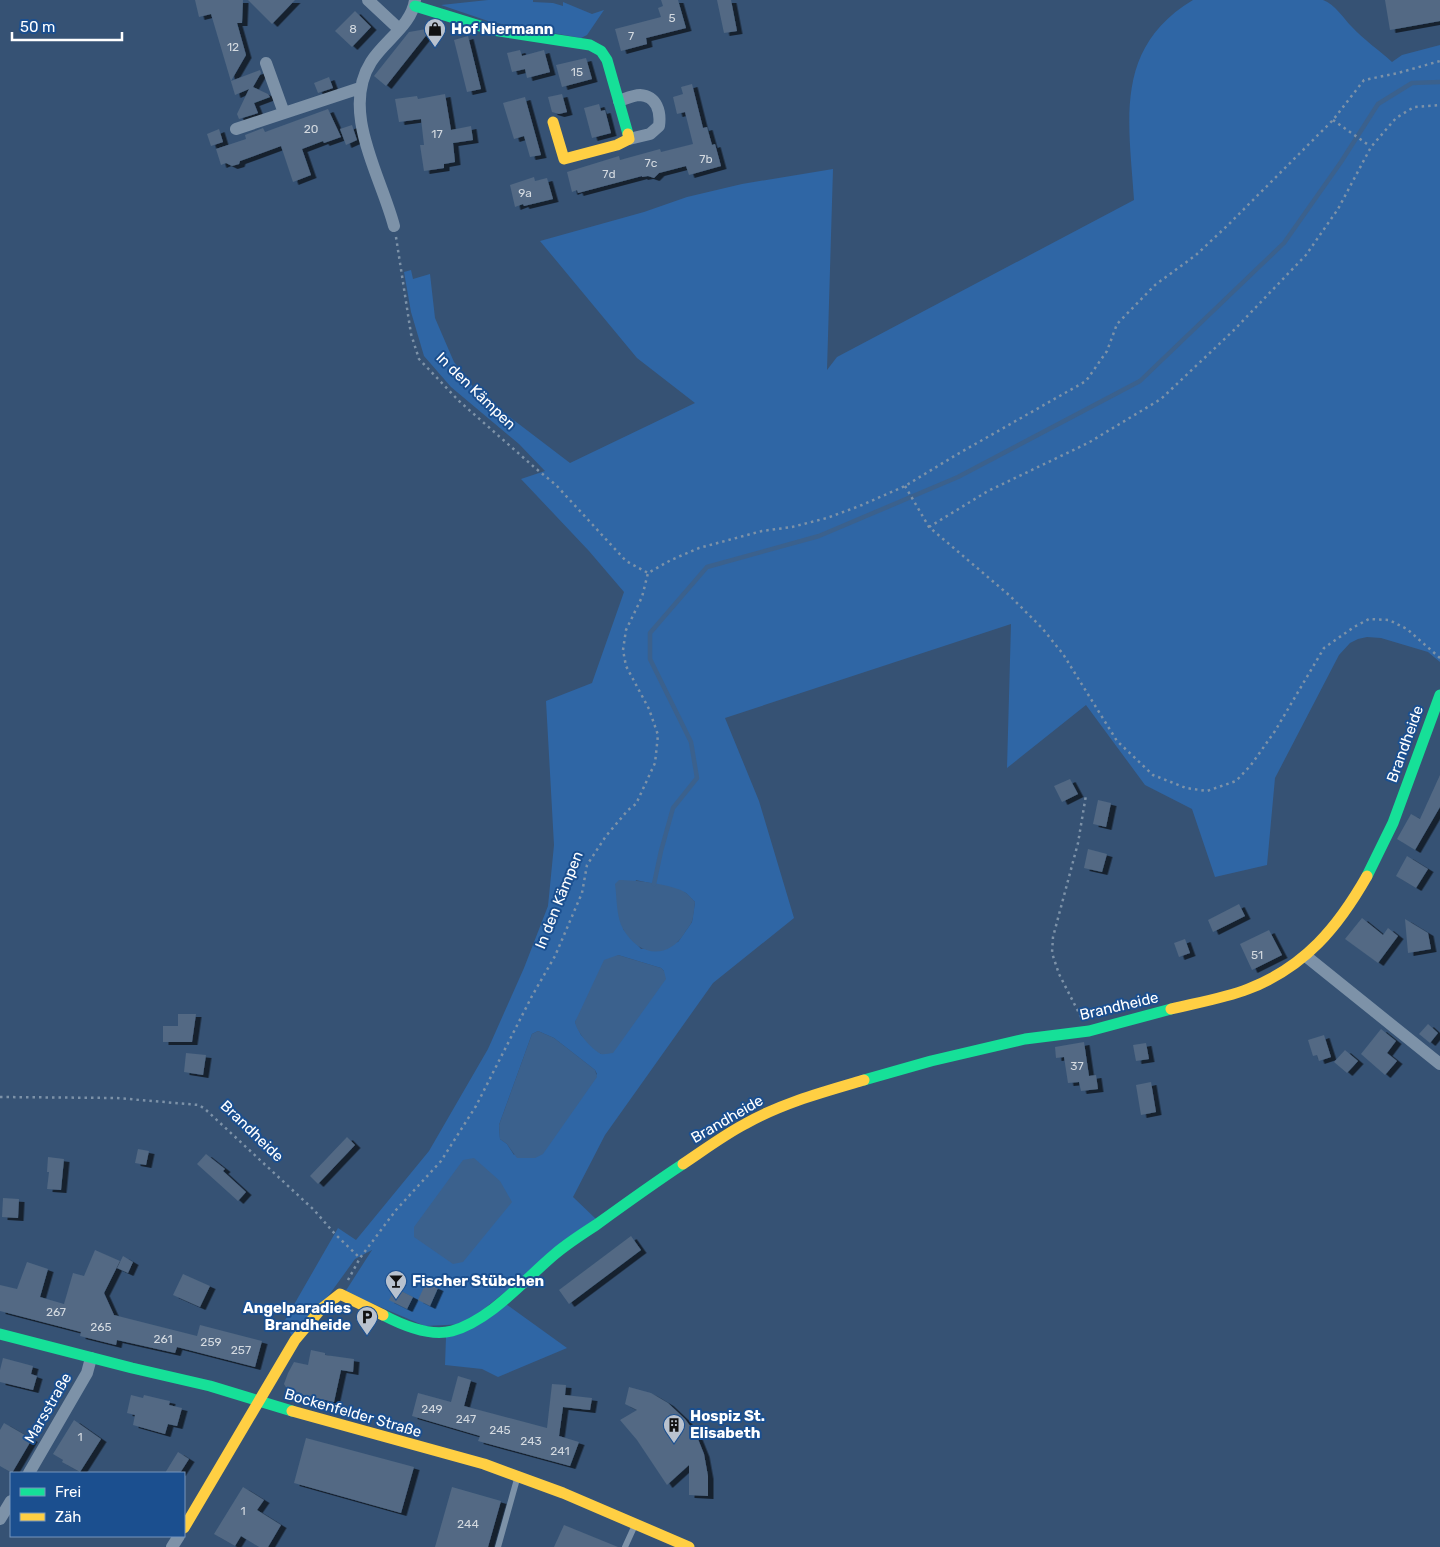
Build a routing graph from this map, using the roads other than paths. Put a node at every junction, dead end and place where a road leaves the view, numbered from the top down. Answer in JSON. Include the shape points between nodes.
{"nodes":[{"id":1,"x":368,"y":0,"type":"edge"},
{"id":2,"x":415,"y":3,"type":"edge"},
{"id":3,"x":399,"y":29,"type":"junction"},
{"id":4,"x":266,"y":63,"type":"dead end"},
{"id":5,"x":360,"y":88,"type":"junction"},
{"id":6,"x":619,"y":101,"type":"junction"},
{"id":7,"x":284,"y":113,"type":"junction"},
{"id":8,"x":553,"y":122,"type":"dead end"},
{"id":9,"x":236,"y":129,"type":"dead end"},
{"id":10,"x":629,"y":139,"type":"junction"},
{"id":11,"x":394,"y":226,"type":"road end"},
{"id":12,"x":1440,"y":695,"type":"edge"},
{"id":13,"x":1307,"y":957,"type":"junction"},
{"id":14,"x":1440,"y":1064,"type":"edge"},
{"id":15,"x":0,"y":1334,"type":"edge"},
{"id":16,"x":91,"y":1358,"type":"junction"},
{"id":17,"x":260,"y":1401,"type":"junction"},
{"id":18,"x":31,"y":1472,"type":"edge"},
{"id":19,"x":518,"y":1476,"type":"junction"},
{"id":20,"x":10,"y":1503,"type":"edge"},
{"id":21,"x":0,"y":1519,"type":"edge"},
{"id":22,"x":636,"y":1524,"type":"junction"},
{"id":23,"x":185,"y":1526,"type":"edge"},
{"id":24,"x":498,"y":1547,"type":"edge"},
{"id":25,"x":625,"y":1547,"type":"edge"},
{"id":26,"x":689,"y":1547,"type":"edge"}],
"edges":[{"from":1,"to":3,"type":"street"},
{"from":2,"to":3,"type":"street"},
{"from":2,"to":6,"type":"street","via":[[493,30],[590,45],[601,51],[607,60]]},
{"from":3,"to":5,"type":"street","via":[[372,61]]},
{"from":4,"to":7,"type":"street"},
{"from":5,"to":7,"type":"street"},
{"from":5,"to":11,"type":"street","via":[[363,131]]},
{"from":6,"to":10,"type":"street"},
{"from":6,"to":10,"type":"street","via":[[639,95],[656,102],[660,110],[659,126],[650,134]]},
{"from":7,"to":9,"type":"street"},
{"from":8,"to":10,"type":"street","via":[[564,159]]},
{"from":12,"to":13,"type":"street","name":"Brandheide","via":[[1396,817],[1376,861],[1341,918]]},
{"from":13,"to":14,"type":"street"},
{"from":13,"to":17,"type":"street","name":"Brandheide","via":[[1277,977],[1248,989],[1089,1031],[1025,1039],[930,1061],[774,1110],[744,1124],[645,1189],[556,1253],[503,1301],[469,1324],[434,1332],[414,1328],[340,1294],[321,1309],[296,1340]]},
{"from":15,"to":16,"type":"street","name":"Bockenfelder Straße"},
{"from":16,"to":17,"type":"street","name":"Bockenfelder Straße"},
{"from":16,"to":18,"type":"street","name":"Marsstraße","via":[[87,1373]]},
{"from":17,"to":19,"type":"street","name":"Bockenfelder Straße"},
{"from":17,"to":23,"type":"street"},
{"from":19,"to":22,"type":"street","name":"Bockenfelder Straße"},
{"from":19,"to":24,"type":"lane"},
{"from":20,"to":21,"type":"street"},
{"from":22,"to":25,"type":"lane"},
{"from":22,"to":26,"type":"street","name":"Bockenfelder Straße"}]}
